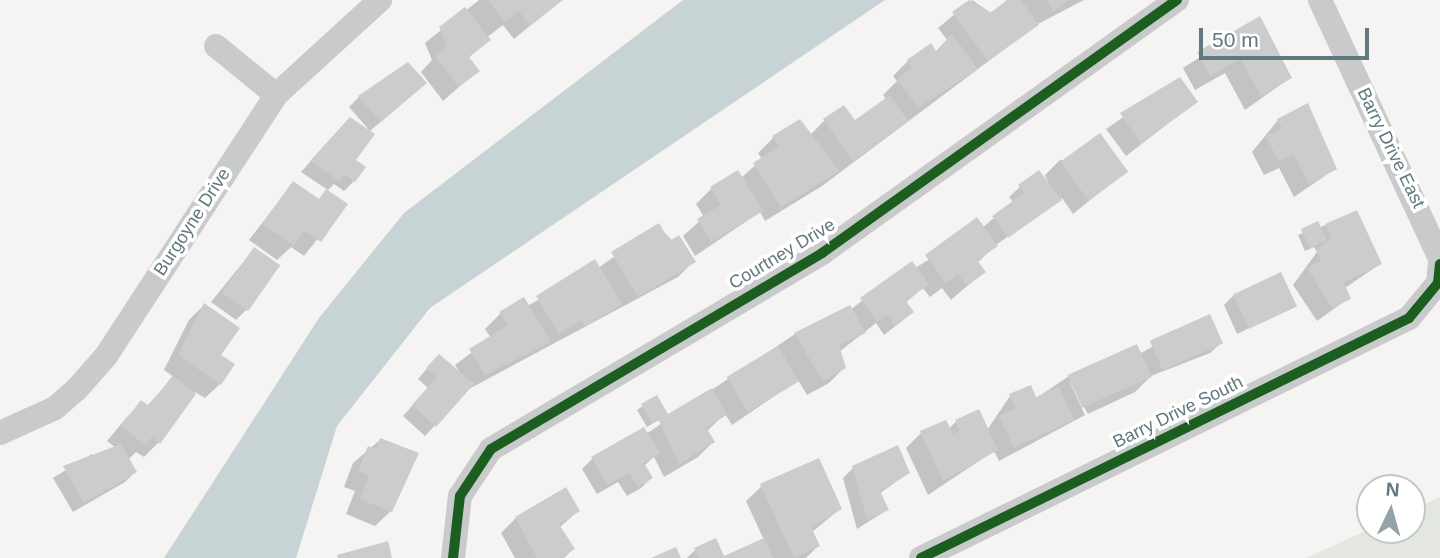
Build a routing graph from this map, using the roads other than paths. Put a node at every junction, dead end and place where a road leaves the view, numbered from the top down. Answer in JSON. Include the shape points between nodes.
{"nodes":[{"id":1,"x":380,"y":0,"type":"edge"},
{"id":2,"x":1177,"y":0,"type":"edge"},
{"id":3,"x":1320,"y":0,"type":"edge"},
{"id":4,"x":216,"y":46,"type":"dead end"},
{"id":5,"x":276,"y":95,"type":"junction"},
{"id":6,"x":1439,"y":269,"type":"edge"},
{"id":7,"x":0,"y":433,"type":"edge"},
{"id":8,"x":453,"y":558,"type":"edge"},
{"id":9,"x":921,"y":558,"type":"edge"}],
"edges":[{"from":1,"to":5,"type":"street","name":"Burgoyne Drive"},
{"from":2,"to":8,"type":"street","name":"Courtney Drive","via":[[822,253],[491,449],[460,496]]},
{"from":3,"to":6,"type":"street","name":"Barry Drive East"},
{"from":4,"to":5,"type":"street"},
{"from":5,"to":7,"type":"street","name":"Burgoyne Drive","via":[[106,356],[55,408]]},
{"from":6,"to":9,"type":"street","name":"Barry Drive South","via":[[1409,318]]}]}
